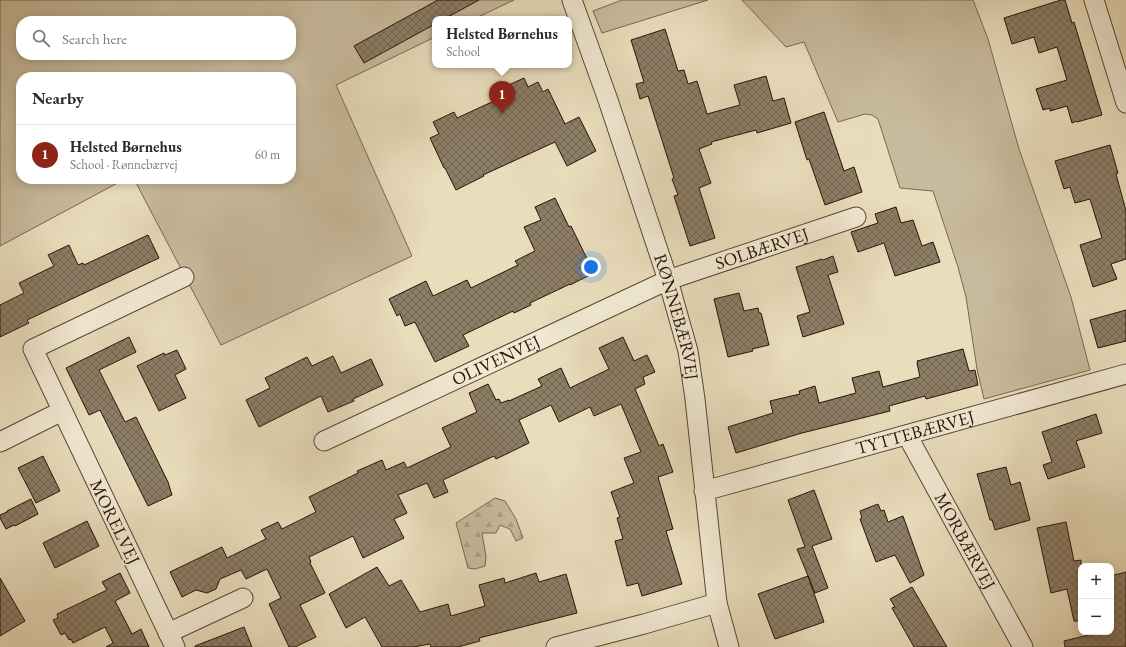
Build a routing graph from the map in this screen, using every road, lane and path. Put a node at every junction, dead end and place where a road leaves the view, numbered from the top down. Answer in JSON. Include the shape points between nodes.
{"nodes":[{"id":1,"x":572,"y":0,"type":"edge"},
{"id":2,"x":1094,"y":0,"type":"edge"},
{"id":3,"x":1125,"y":99,"type":"edge"},
{"id":4,"x":856,"y":217,"type":"dead end"},
{"id":5,"x":184,"y":277,"type":"dead end"},
{"id":6,"x":668,"y":280,"type":"junction"},
{"id":7,"x":1126,"y":374,"type":"edge"},
{"id":8,"x":62,"y":411,"type":"junction"},
{"id":9,"x":907,"y":435,"type":"junction"},
{"id":10,"x":324,"y":441,"type":"dead end"},
{"id":11,"x":0,"y":442,"type":"edge"},
{"id":12,"x":704,"y":491,"type":"junction"},
{"id":13,"x":243,"y":598,"type":"dead end"},
{"id":14,"x":717,"y":603,"type":"junction"},
{"id":15,"x":172,"y":640,"type":"edge"},
{"id":16,"x":556,"y":647,"type":"edge"},
{"id":17,"x":729,"y":647,"type":"edge"},
{"id":18,"x":1023,"y":647,"type":"edge"}],
"edges":[{"from":1,"to":6,"type":"street","name":"RØNNEBÆRVEJ"},
{"from":2,"to":3,"type":"street"},
{"from":4,"to":6,"type":"street","name":"SOLBÆRVEJ"},
{"from":5,"to":8,"type":"street","name":"MORELVEJ","via":[[33,349]]},
{"from":6,"to":10,"type":"street","name":"OLIVENVEJ"},
{"from":6,"to":12,"type":"street","name":"RØNNEBÆRVEJ","via":[[688,351]]},
{"from":7,"to":9,"type":"street","name":"TYTTEBÆRVEJ"},
{"from":8,"to":11,"type":"street"},
{"from":8,"to":15,"type":"street","name":"MORELVEJ"},
{"from":9,"to":12,"type":"street","name":"TYTTEBÆRVEJ"},
{"from":9,"to":18,"type":"street","name":"MORBÆRVEJ"},
{"from":12,"to":14,"type":"street","name":"RØNNEBÆRVEJ"},
{"from":13,"to":15,"type":"street","name":"MORELVEJ"},
{"from":14,"to":16,"type":"street"},
{"from":14,"to":17,"type":"street","name":"RØNNEBÆRVEJ"}]}
